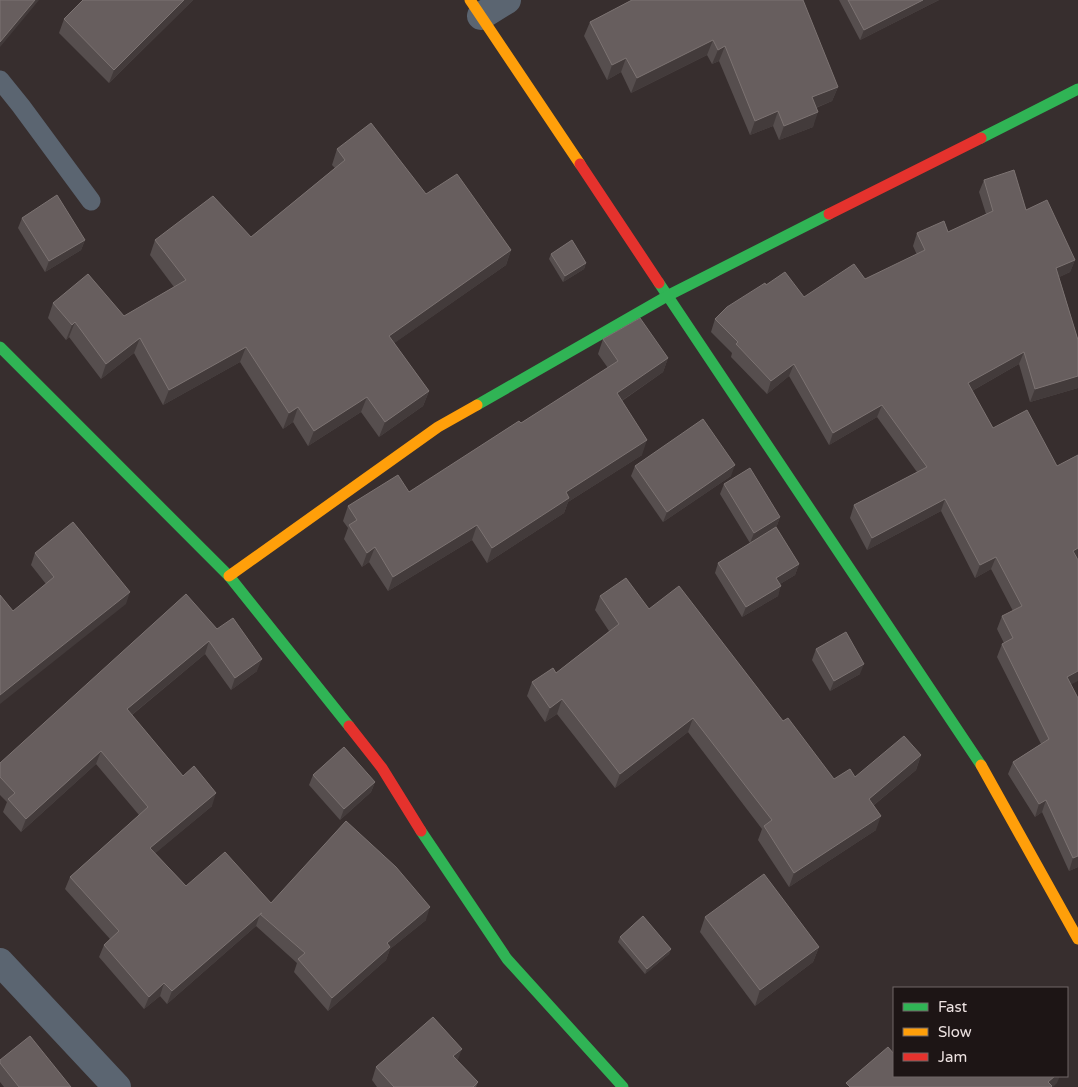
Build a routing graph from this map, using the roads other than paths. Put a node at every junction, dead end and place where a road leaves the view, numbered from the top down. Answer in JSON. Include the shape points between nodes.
{"nodes":[{"id":1,"x":507,"y":0,"type":"edge"},
{"id":2,"x":476,"y":8,"type":"edge"},
{"id":3,"x":0,"y":80,"type":"edge"},
{"id":4,"x":1078,"y":89,"type":"edge"},
{"id":5,"x":91,"y":201,"type":"dead end"},
{"id":6,"x":669,"y":295,"type":"junction"},
{"id":7,"x":0,"y":347,"type":"edge"},
{"id":8,"x":228,"y":576,"type":"junction"},
{"id":9,"x":1078,"y":940,"type":"edge"},
{"id":10,"x":0,"y":962,"type":"edge"},
{"id":11,"x":117,"y":1087,"type":"edge"},
{"id":12,"x":623,"y":1087,"type":"edge"}],
"edges":[{"from":1,"to":2,"type":"street"},
{"from":2,"to":6,"type":"street"},
{"from":3,"to":5,"type":"lane"},
{"from":4,"to":6,"type":"street"},
{"from":6,"to":8,"type":"street","via":[[438,427]]},
{"from":6,"to":9,"type":"street","via":[[990,777]]},
{"from":7,"to":8,"type":"street"},
{"from":8,"to":12,"type":"street","via":[[382,768],[507,959]]},
{"from":10,"to":11,"type":"street"}]}
